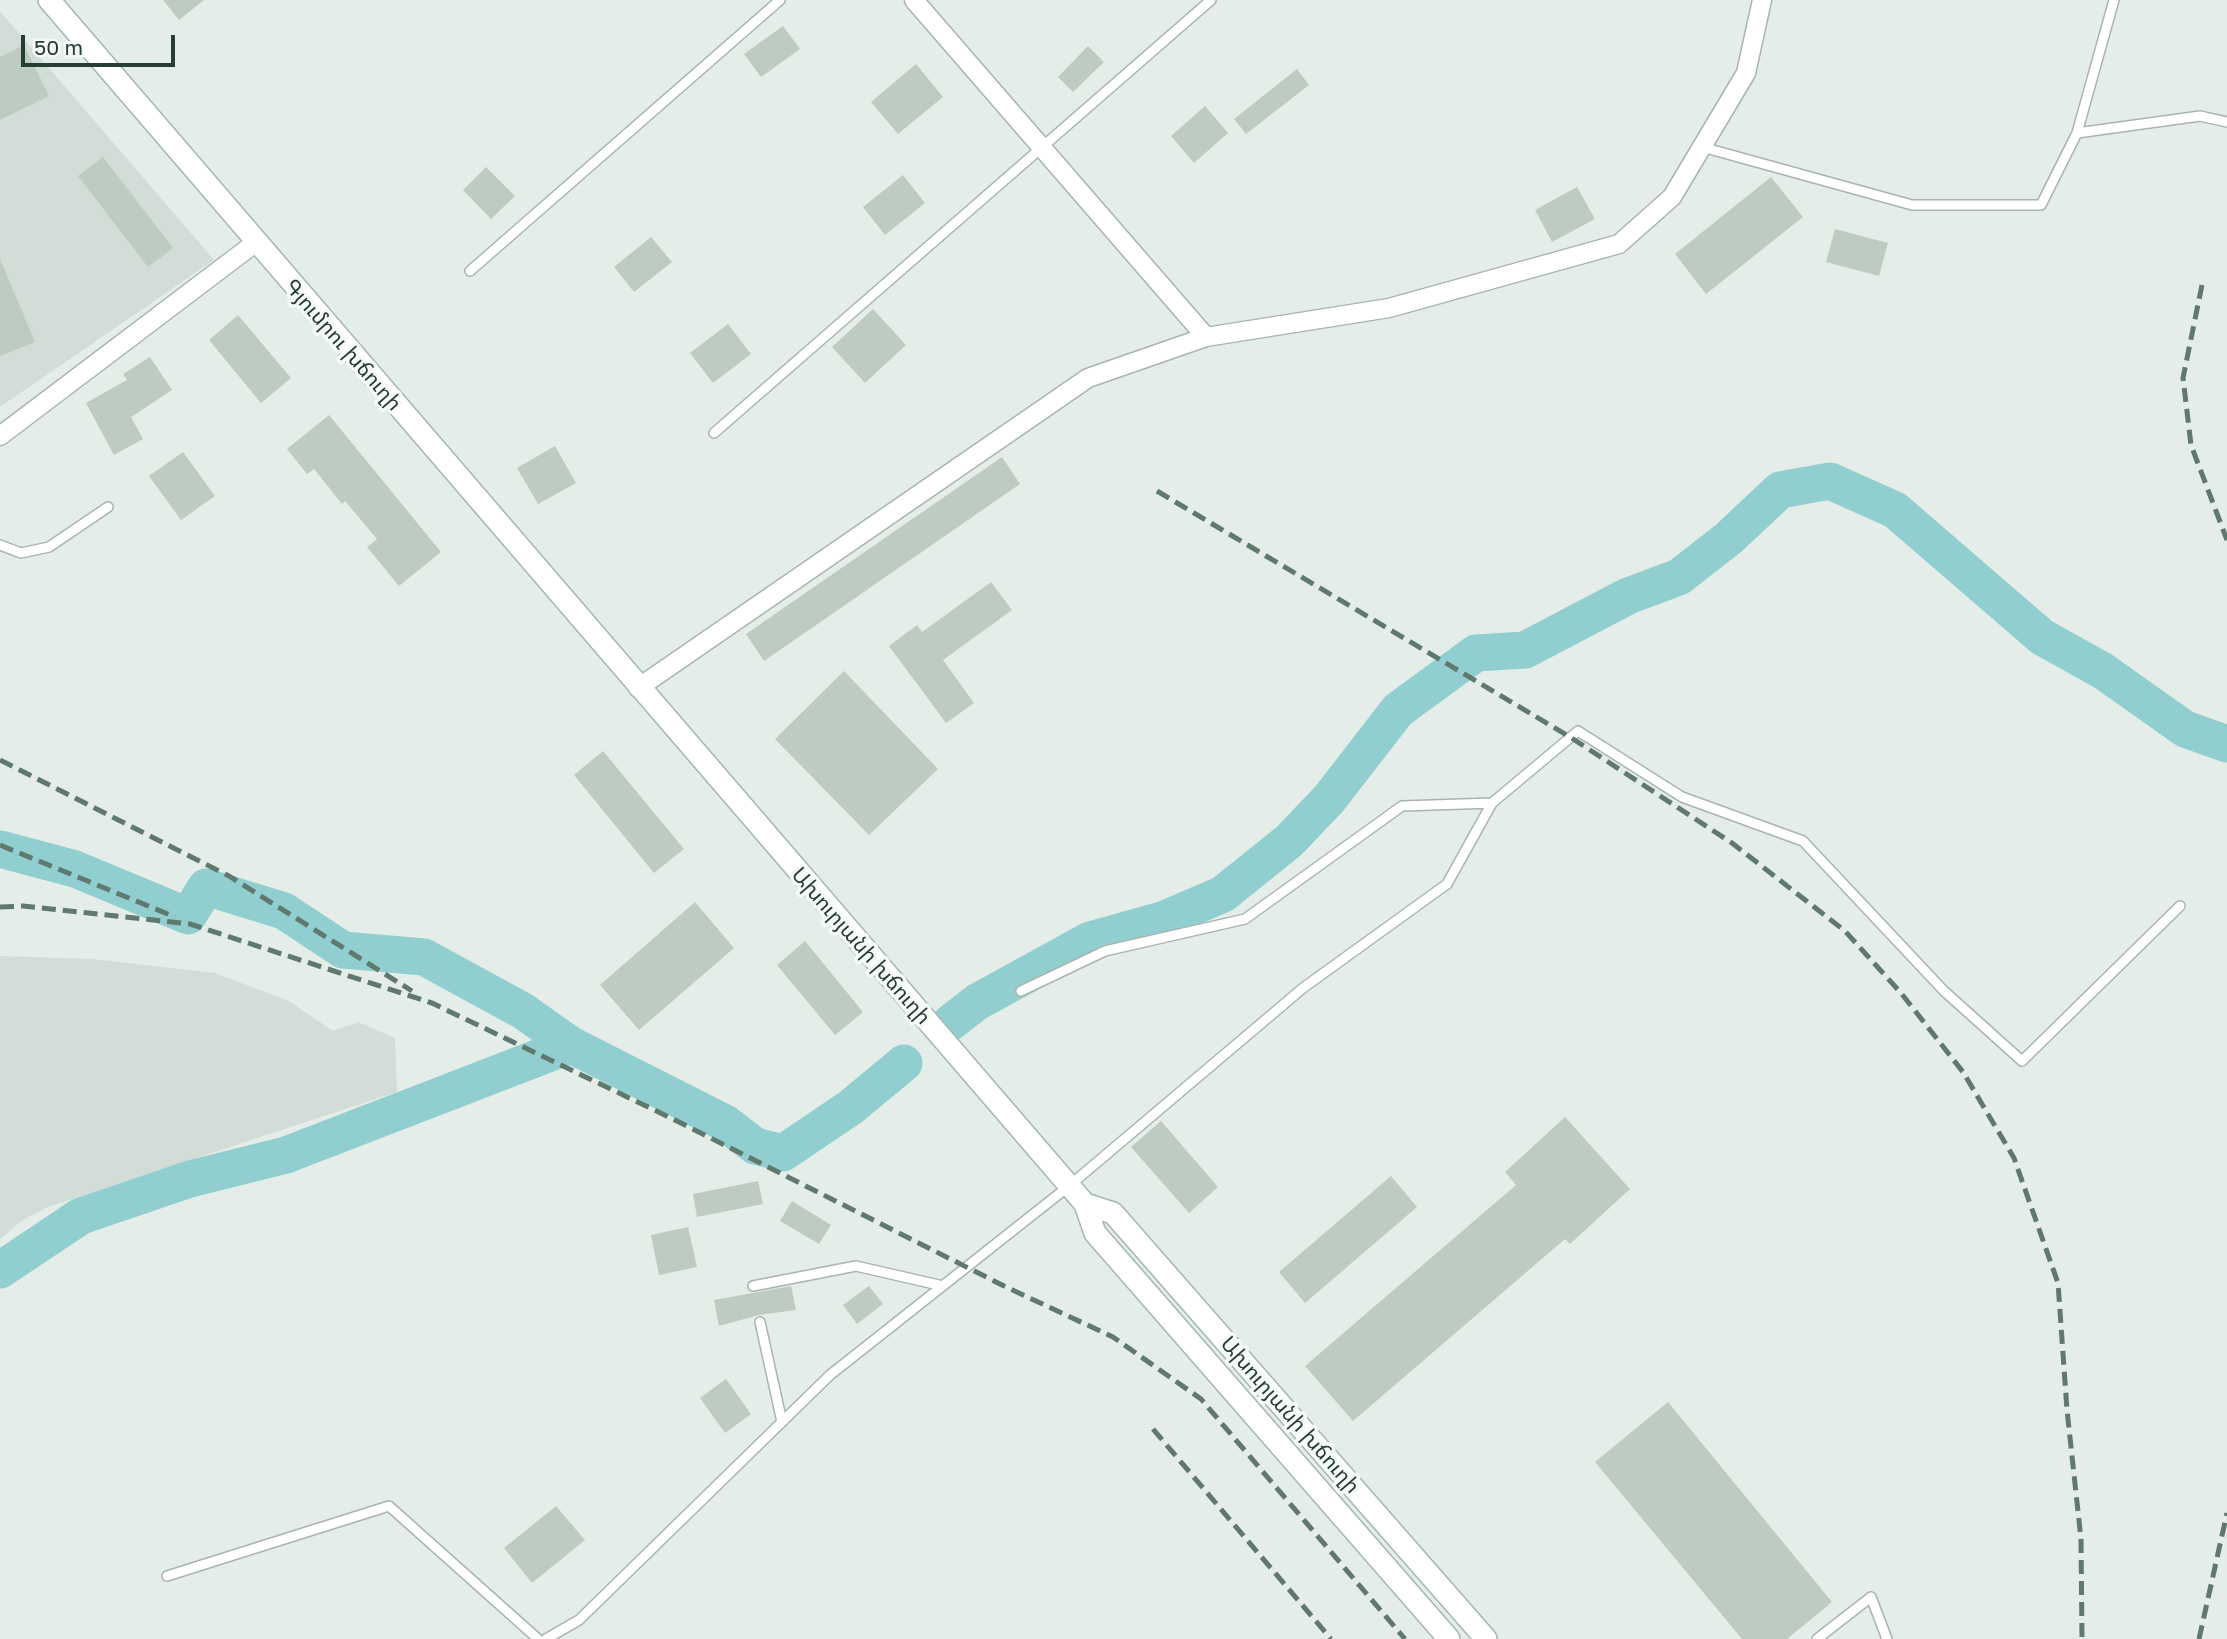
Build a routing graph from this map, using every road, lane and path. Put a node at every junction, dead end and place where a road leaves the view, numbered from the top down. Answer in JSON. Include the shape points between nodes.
{"nodes":[{"id":1,"x":49,"y":0,"type":"edge"},
{"id":2,"x":780,"y":0,"type":"edge"},
{"id":3,"x":914,"y":0,"type":"edge"},
{"id":4,"x":1211,"y":0,"type":"edge"},
{"id":5,"x":1762,"y":0,"type":"edge"},
{"id":6,"x":2114,"y":0,"type":"edge"},
{"id":7,"x":2227,"y":122,"type":"edge"},
{"id":8,"x":2077,"y":133,"type":"junction"},
{"id":9,"x":1702,"y":147,"type":"junction"},
{"id":10,"x":1041,"y":148,"type":"junction"},
{"id":11,"x":255,"y":243,"type":"junction"},
{"id":12,"x":470,"y":271,"type":"dead end"},
{"id":13,"x":1206,"y":337,"type":"junction"},
{"id":14,"x":714,"y":433,"type":"dead end"},
{"id":15,"x":0,"y":436,"type":"edge"},
{"id":16,"x":108,"y":507,"type":"dead end"},
{"id":17,"x":0,"y":545,"type":"edge"},
{"id":18,"x":638,"y":688,"type":"junction"},
{"id":19,"x":1492,"y":803,"type":"junction"},
{"id":20,"x":2180,"y":906,"type":"dead end"},
{"id":21,"x":1021,"y":991,"type":"dead end"},
{"id":22,"x":1069,"y":1186,"type":"junction"},
{"id":23,"x":1085,"y":1204,"type":"junction"},
{"id":24,"x":753,"y":1286,"type":"dead end"},
{"id":25,"x":943,"y":1286,"type":"junction"},
{"id":26,"x":760,"y":1322,"type":"dead end"},
{"id":27,"x":782,"y":1422,"type":"junction"},
{"id":28,"x":167,"y":1576,"type":"dead end"},
{"id":29,"x":538,"y":1639,"type":"edge"},
{"id":30,"x":546,"y":1639,"type":"edge"},
{"id":31,"x":1449,"y":1639,"type":"edge"},
{"id":32,"x":1486,"y":1639,"type":"edge"},
{"id":33,"x":1818,"y":1639,"type":"edge"},
{"id":34,"x":1887,"y":1639,"type":"edge"}],
"edges":[{"from":1,"to":11,"type":"main road","name":"Գյումրու խճուղի"},
{"from":2,"to":12,"type":"lane"},
{"from":3,"to":10,"type":"street"},
{"from":4,"to":10,"type":"lane"},
{"from":5,"to":9,"type":"street","via":[[1746,73]]},
{"from":6,"to":8,"type":"lane"},
{"from":7,"to":8,"type":"lane","via":[[2200,116]]},
{"from":8,"to":9,"type":"lane","via":[[2041,205],[1912,205]]},
{"from":9,"to":13,"type":"street","via":[[1672,197],[1619,244],[1389,308]]},
{"from":10,"to":13,"type":"street"},
{"from":10,"to":14,"type":"lane"},
{"from":11,"to":15,"type":"street"},
{"from":11,"to":18,"type":"main road","name":"Գյումրու խճուղի"},
{"from":13,"to":18,"type":"street","via":[[1087,378]]},
{"from":16,"to":17,"type":"lane","via":[[49,547],[21,553]]},
{"from":18,"to":22,"type":"main road","name":"Ախուրյանի խճուղի"},
{"from":19,"to":20,"type":"lane","via":[[1578,731],[1682,797],[1803,841],[1944,991],[2022,1061]]},
{"from":19,"to":21,"type":"lane","via":[[1402,806],[1245,919],[1105,951]]},
{"from":19,"to":22,"type":"lane","via":[[1447,884],[1303,988]]},
{"from":22,"to":23,"type":"main road","name":"Ախուրյանի խճուղի"},
{"from":22,"to":25,"type":"lane"},
{"from":23,"to":31,"type":"main road","name":"Ախուրյանի խճուղի","via":[[1095,1233]]},
{"from":23,"to":32,"type":"main road","name":"Ախուրյանի խճուղի","via":[[1113,1213]]},
{"from":24,"to":25,"type":"lane","via":[[856,1266]]},
{"from":25,"to":27,"type":"lane","via":[[830,1375]]},
{"from":26,"to":27,"type":"lane"},
{"from":27,"to":30,"type":"lane","via":[[579,1620]]},
{"from":28,"to":29,"type":"lane","via":[[389,1506]]},
{"from":33,"to":34,"type":"lane","via":[[1871,1597]]}]}
